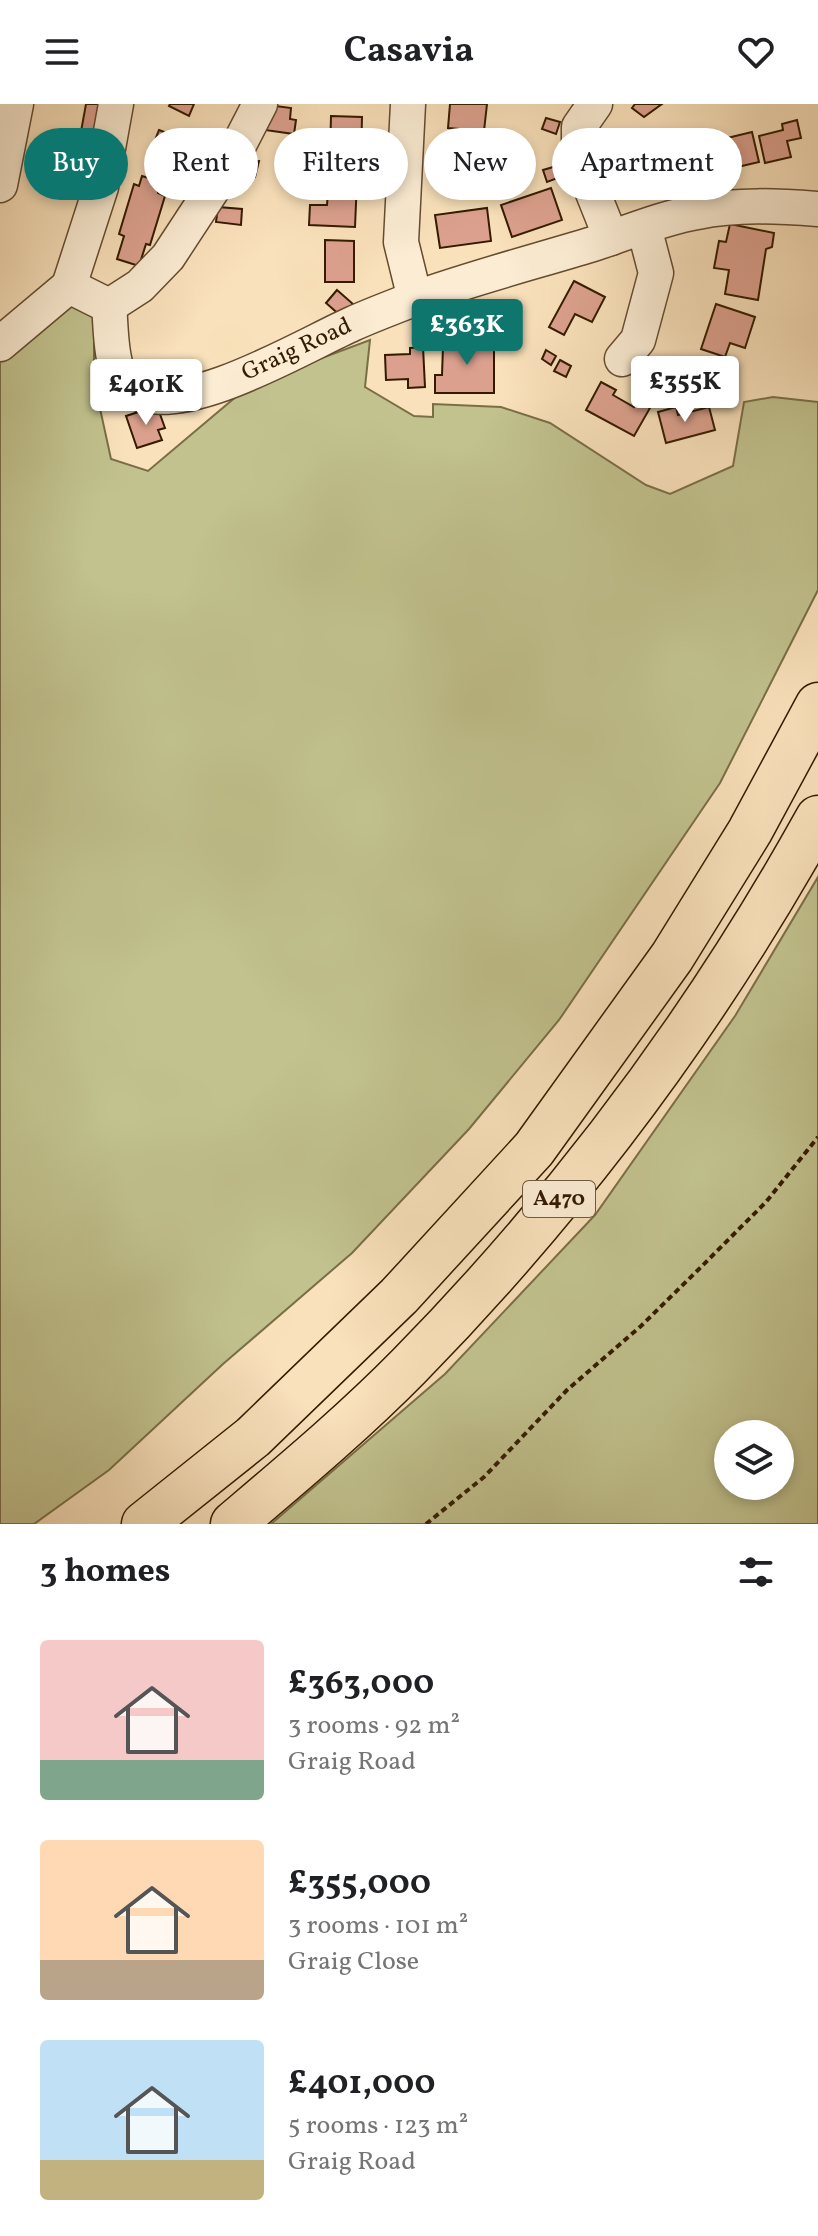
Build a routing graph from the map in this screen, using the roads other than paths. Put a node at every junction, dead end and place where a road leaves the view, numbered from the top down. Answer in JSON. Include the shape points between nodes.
{"nodes":[{"id":1,"x":16,"y":104,"type":"edge"},
{"id":2,"x":116,"y":104,"type":"edge"},
{"id":3,"x":260,"y":104,"type":"edge"},
{"id":4,"x":408,"y":104,"type":"edge"},
{"id":5,"x":595,"y":104,"type":"edge"},
{"id":6,"x":0,"y":185,"type":"edge"},
{"id":7,"x":818,"y":209,"type":"edge"},
{"id":8,"x":644,"y":227,"type":"junction"},
{"id":9,"x":611,"y":238,"type":"junction"},
{"id":10,"x":69,"y":286,"type":"junction"},
{"id":11,"x":415,"y":299,"type":"junction"},
{"id":12,"x":109,"y":306,"type":"junction"},
{"id":13,"x":0,"y":344,"type":"edge"},
{"id":14,"x":622,"y":359,"type":"dead end"},
{"id":15,"x":818,"y":705,"type":"edge"},
{"id":16,"x":818,"y":818,"type":"edge"},
{"id":17,"x":144,"y":1524,"type":"edge"},
{"id":18,"x":233,"y":1524,"type":"edge"}],
"edges":[{"from":1,"to":6,"type":"street"},
{"from":2,"to":10,"type":"street","via":[[101,187]]},
{"from":3,"to":12,"type":"street","via":[[229,164],[168,257],[140,286]]},
{"from":4,"to":11,"type":"street","via":[[401,242]]},
{"from":5,"to":9,"type":"street","via":[[579,127],[579,158]]},
{"from":7,"to":8,"type":"street","name":"Graig Road","via":[[749,206],[696,212]]},
{"from":8,"to":9,"type":"street","name":"Graig Road"},
{"from":8,"to":14,"type":"street","via":[[656,273],[638,340]]},
{"from":9,"to":11,"type":"street","name":"Graig Road"},
{"from":10,"to":12,"type":"street"},
{"from":10,"to":13,"type":"street"},
{"from":11,"to":12,"type":"street","name":"Graig Road","via":[[248,374],[164,397],[149,397],[124,385],[117,371]]},
{"from":15,"to":17,"type":"highway","number":"A470","via":[[750,831],[672,957],[534,1149],[399,1296],[253,1437]]},
{"from":16,"to":18,"type":"highway","number":"A470","via":[[709,1001],[568,1190],[407,1368]]}]}
